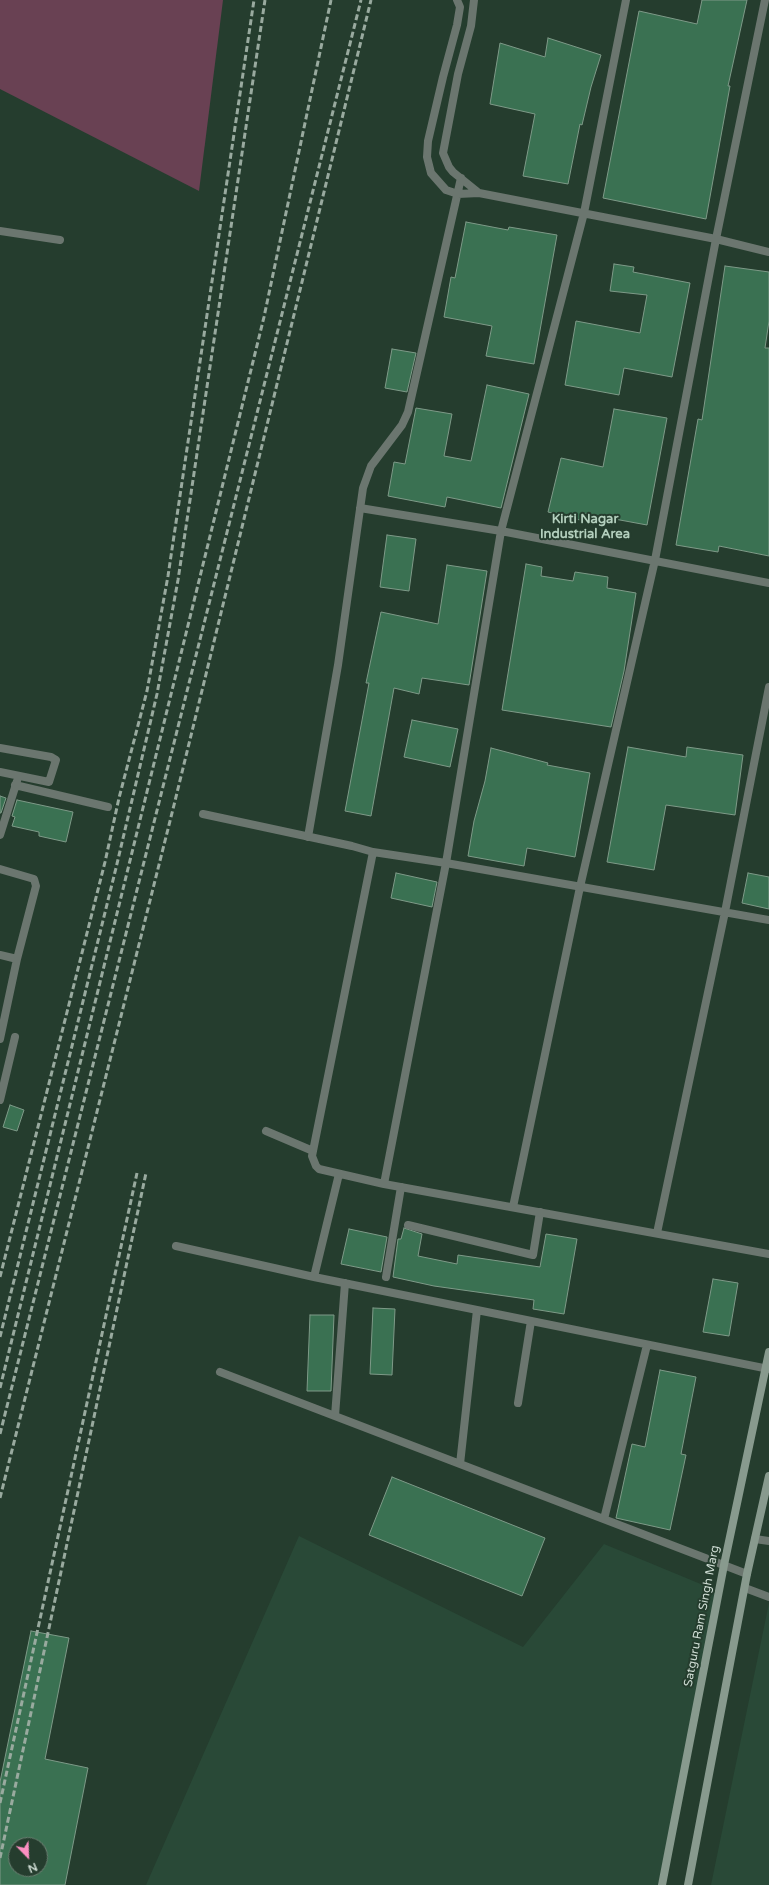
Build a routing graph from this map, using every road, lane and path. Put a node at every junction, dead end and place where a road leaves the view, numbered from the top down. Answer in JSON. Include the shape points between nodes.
{"nodes":[{"id":1,"x":457,"y":0,"type":"edge"},
{"id":2,"x":474,"y":0,"type":"edge"},
{"id":3,"x":626,"y":0,"type":"edge"},
{"id":4,"x":765,"y":0,"type":"edge"},
{"id":5,"x":461,"y":178,"type":"junction"},
{"id":6,"x":479,"y":193,"type":"junction"},
{"id":7,"x":458,"y":194,"type":"junction"},
{"id":8,"x":584,"y":213,"type":"junction"},
{"id":9,"x":0,"y":231,"type":"edge"},
{"id":10,"x":716,"y":239,"type":"junction"},
{"id":11,"x":60,"y":240,"type":"dead end"},
{"id":12,"x":769,"y":252,"type":"edge"},
{"id":13,"x":360,"y":508,"type":"junction"},
{"id":14,"x":501,"y":530,"type":"junction"},
{"id":15,"x":655,"y":560,"type":"junction"},
{"id":16,"x":769,"y":584,"type":"edge"},
{"id":17,"x":769,"y":687,"type":"edge"},
{"id":18,"x":0,"y":748,"type":"edge"},
{"id":19,"x":0,"y":772,"type":"edge"},
{"id":20,"x":18,"y":776,"type":"junction"},
{"id":21,"x":15,"y":785,"type":"junction"},
{"id":22,"x":108,"y":807,"type":"dead end"},
{"id":23,"x":203,"y":814,"type":"dead end"},
{"id":24,"x":0,"y":835,"type":"edge"},
{"id":25,"x":308,"y":836,"type":"junction"},
{"id":26,"x":373,"y":852,"type":"junction"},
{"id":27,"x":446,"y":863,"type":"junction"},
{"id":28,"x":0,"y":869,"type":"edge"},
{"id":29,"x":580,"y":887,"type":"junction"},
{"id":30,"x":725,"y":912,"type":"junction"},
{"id":31,"x":769,"y":920,"type":"edge"},
{"id":32,"x":0,"y":955,"type":"edge"},
{"id":33,"x":17,"y":960,"type":"junction"},
{"id":34,"x":4,"y":1004,"type":"edge"},
{"id":35,"x":15,"y":1037,"type":"dead end"},
{"id":36,"x":0,"y":1039,"type":"edge"},
{"id":37,"x":0,"y":1100,"type":"edge"},
{"id":38,"x":266,"y":1131,"type":"dead end"},
{"id":39,"x":314,"y":1152,"type":"junction"},
{"id":40,"x":339,"y":1174,"type":"junction"},
{"id":41,"x":384,"y":1184,"type":"junction"},
{"id":42,"x":402,"y":1187,"type":"junction"},
{"id":43,"x":513,"y":1207,"type":"junction"},
{"id":44,"x":540,"y":1212,"type":"junction"},
{"id":45,"x":408,"y":1225,"type":"dead end"},
{"id":46,"x":657,"y":1232,"type":"junction"},
{"id":47,"x":176,"y":1246,"type":"dead end"},
{"id":48,"x":769,"y":1254,"type":"edge"},
{"id":49,"x":314,"y":1277,"type":"junction"},
{"id":50,"x":386,"y":1277,"type":"dead end"},
{"id":51,"x":344,"y":1283,"type":"junction"},
{"id":52,"x":477,"y":1310,"type":"junction"},
{"id":53,"x":531,"y":1321,"type":"junction"},
{"id":54,"x":647,"y":1345,"type":"junction"},
{"id":55,"x":769,"y":1352,"type":"edge"},
{"id":56,"x":767,"y":1369,"type":"edge"},
{"id":57,"x":220,"y":1372,"type":"dead end"},
{"id":58,"x":518,"y":1403,"type":"dead end"},
{"id":59,"x":335,"y":1416,"type":"junction"},
{"id":60,"x":460,"y":1464,"type":"junction"},
{"id":61,"x":769,"y":1476,"type":"edge"},
{"id":62,"x":604,"y":1519,"type":"junction"},
{"id":63,"x":755,"y":1539,"type":"junction"},
{"id":64,"x":769,"y":1541,"type":"edge"},
{"id":65,"x":724,"y":1565,"type":"junction"},
{"id":66,"x":747,"y":1574,"type":"junction"},
{"id":67,"x":745,"y":1588,"type":"junction"},
{"id":68,"x":769,"y":1597,"type":"edge"},
{"id":69,"x":662,"y":1885,"type":"edge"},
{"id":70,"x":688,"y":1885,"type":"edge"}],
"edges":[{"from":1,"to":7,"type":"street","via":[[460,7],[457,25],[428,141],[427,157],[431,173],[437,182],[446,190]]},
{"from":2,"to":5,"type":"street","via":[[471,26],[458,74],[443,153],[449,166]]},
{"from":3,"to":8,"type":"street"},
{"from":4,"to":10,"type":"street"},
{"from":5,"to":6,"type":"street"},
{"from":5,"to":7,"type":"street"},
{"from":6,"to":7,"type":"street"},
{"from":6,"to":8,"type":"street"},
{"from":7,"to":13,"type":"street","via":[[408,412],[402,425],[371,466],[363,488]]},
{"from":8,"to":10,"type":"street"},
{"from":8,"to":14,"type":"street"},
{"from":9,"to":11,"type":"street"},
{"from":10,"to":12,"type":"street"},
{"from":10,"to":15,"type":"street"},
{"from":13,"to":14,"type":"street"},
{"from":13,"to":25,"type":"street","via":[[338,665]]},
{"from":14,"to":15,"type":"street"},
{"from":14,"to":27,"type":"street"},
{"from":15,"to":16,"type":"street"},
{"from":15,"to":29,"type":"street"},
{"from":17,"to":30,"type":"street"},
{"from":18,"to":20,"type":"street","via":[[51,756],[56,760],[49,782]]},
{"from":19,"to":20,"type":"street"},
{"from":20,"to":21,"type":"street"},
{"from":21,"to":22,"type":"street"},
{"from":21,"to":24,"type":"street"},
{"from":23,"to":25,"type":"street"},
{"from":25,"to":26,"type":"street"},
{"from":26,"to":27,"type":"street"},
{"from":26,"to":39,"type":"street"},
{"from":27,"to":29,"type":"street"},
{"from":27,"to":41,"type":"street"},
{"from":28,"to":33,"type":"street","via":[[36,882]]},
{"from":29,"to":30,"type":"street"},
{"from":29,"to":43,"type":"street"},
{"from":30,"to":31,"type":"street"},
{"from":30,"to":46,"type":"street"},
{"from":32,"to":33,"type":"street"},
{"from":33,"to":34,"type":"street"},
{"from":34,"to":36,"type":"street"},
{"from":35,"to":37,"type":"street"},
{"from":38,"to":39,"type":"street"},
{"from":39,"to":40,"type":"street","via":[[312,1156],[319,1169]]},
{"from":40,"to":41,"type":"street"},
{"from":40,"to":49,"type":"street"},
{"from":41,"to":42,"type":"street"},
{"from":42,"to":43,"type":"street"},
{"from":42,"to":50,"type":"street"},
{"from":43,"to":44,"type":"street"},
{"from":44,"to":45,"type":"street","via":[[533,1255]]},
{"from":44,"to":46,"type":"street"},
{"from":46,"to":48,"type":"street"},
{"from":47,"to":49,"type":"street"},
{"from":49,"to":51,"type":"street"},
{"from":51,"to":52,"type":"street"},
{"from":51,"to":59,"type":"street"},
{"from":52,"to":53,"type":"street"},
{"from":52,"to":60,"type":"street"},
{"from":53,"to":54,"type":"street"},
{"from":53,"to":58,"type":"street"},
{"from":54,"to":56,"type":"street"},
{"from":54,"to":62,"type":"street"},
{"from":55,"to":56,"type":"main road","name":"Satguru Ram Singh Marg"},
{"from":56,"to":65,"type":"main road","name":"Satguru Ram Singh Marg"},
{"from":57,"to":59,"type":"street"},
{"from":59,"to":60,"type":"street"},
{"from":60,"to":62,"type":"street"},
{"from":61,"to":63,"type":"main road"},
{"from":62,"to":65,"type":"street"},
{"from":63,"to":64,"type":"street"},
{"from":63,"to":66,"type":"main road"},
{"from":65,"to":66,"type":"street"},
{"from":65,"to":69,"type":"main road","name":"Satguru Ram Singh Marg"},
{"from":66,"to":67,"type":"main road"},
{"from":67,"to":68,"type":"street"},
{"from":67,"to":70,"type":"main road"}]}
